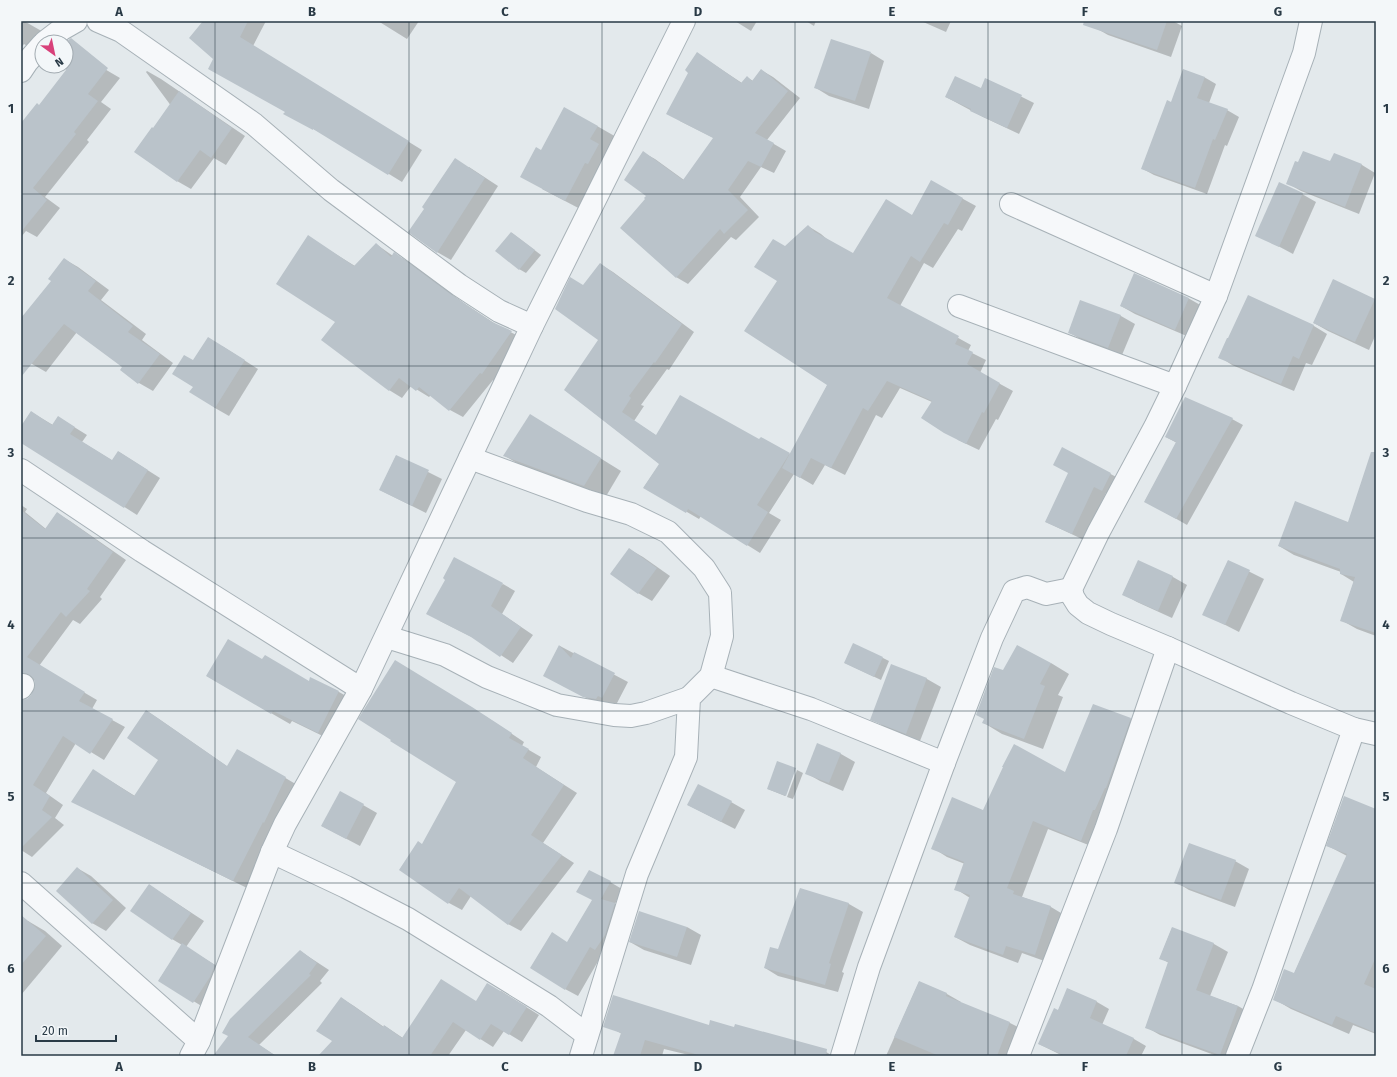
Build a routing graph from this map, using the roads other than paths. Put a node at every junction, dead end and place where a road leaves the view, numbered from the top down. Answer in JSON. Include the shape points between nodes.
{"nodes":[{"id":1,"x":76,"y":21,"type":"edge"},
{"id":2,"x":98,"y":21,"type":"edge"},
{"id":3,"x":684,"y":21,"type":"edge"},
{"id":4,"x":1311,"y":21,"type":"edge"},
{"id":5,"x":55,"y":34,"type":"edge"},
{"id":6,"x":34,"y":55,"type":"edge"},
{"id":7,"x":21,"y":72,"type":"edge"},
{"id":8,"x":1011,"y":204,"type":"dead end"},
{"id":9,"x":1216,"y":296,"type":"junction"},
{"id":10,"x":959,"y":306,"type":"dead end"},
{"id":11,"x":532,"y":326,"type":"junction"},
{"id":12,"x":1175,"y":386,"type":"junction"},
{"id":13,"x":470,"y":458,"type":"junction"},
{"id":14,"x":21,"y":470,"type":"edge"},
{"id":15,"x":1071,"y":589,"type":"junction"},
{"id":16,"x":387,"y":637,"type":"junction"},
{"id":17,"x":1168,"y":648,"type":"junction"},
{"id":18,"x":711,"y":676,"type":"junction"},
{"id":19,"x":362,"y":690,"type":"junction"},
{"id":20,"x":688,"y":698,"type":"junction"},
{"id":21,"x":1354,"y":729,"type":"junction"},
{"id":22,"x":1376,"y":734,"type":"edge"},
{"id":23,"x":944,"y":763,"type":"junction"},
{"id":24,"x":272,"y":852,"type":"junction"},
{"id":25,"x":21,"y":883,"type":"edge"},
{"id":26,"x":587,"y":1035,"type":"junction"},
{"id":27,"x":195,"y":1049,"type":"edge"},
{"id":28,"x":581,"y":1056,"type":"edge"},
{"id":29,"x":842,"y":1056,"type":"edge"},
{"id":30,"x":1018,"y":1056,"type":"edge"},
{"id":31,"x":1237,"y":1056,"type":"edge"}],
"edges":[{"from":1,"to":5,"type":"street"},
{"from":2,"to":11,"type":"street","via":[[121,31],[254,124],[331,190],[459,285],[499,311]]},
{"from":3,"to":11,"type":"street"},
{"from":4,"to":9,"type":"street","via":[[1304,53]]},
{"from":6,"to":7,"type":"street"},
{"from":8,"to":9,"type":"street"},
{"from":9,"to":12,"type":"street"},
{"from":10,"to":12,"type":"street"},
{"from":11,"to":13,"type":"street"},
{"from":12,"to":15,"type":"street"},
{"from":13,"to":16,"type":"street"},
{"from":13,"to":18,"type":"street","via":[[587,501],[631,514],[668,532],[704,568],[720,593],[722,636]]},
{"from":14,"to":19,"type":"street","via":[[142,551]]},
{"from":15,"to":17,"type":"street","via":[[1078,605],[1088,613]]},
{"from":15,"to":23,"type":"street","via":[[1046,594],[1027,587],[1014,591],[992,638]]},
{"from":16,"to":19,"type":"street"},
{"from":16,"to":20,"type":"street","via":[[445,655],[487,677],[557,705],[631,716]]},
{"from":17,"to":21,"type":"street"},
{"from":17,"to":30,"type":"street","via":[[1106,829]]},
{"from":18,"to":20,"type":"street"},
{"from":18,"to":23,"type":"street","via":[[811,709]]},
{"from":19,"to":24,"type":"street","via":[[285,824]]},
{"from":20,"to":26,"type":"street","via":[[686,757],[638,874]]},
{"from":21,"to":22,"type":"street"},
{"from":21,"to":31,"type":"street","via":[[1263,990]]},
{"from":23,"to":29,"type":"street","via":[[870,967]]},
{"from":24,"to":26,"type":"street","via":[[408,919],[549,1006]]},
{"from":24,"to":27,"type":"street"},
{"from":25,"to":27,"type":"street"},
{"from":26,"to":28,"type":"street"}]}
